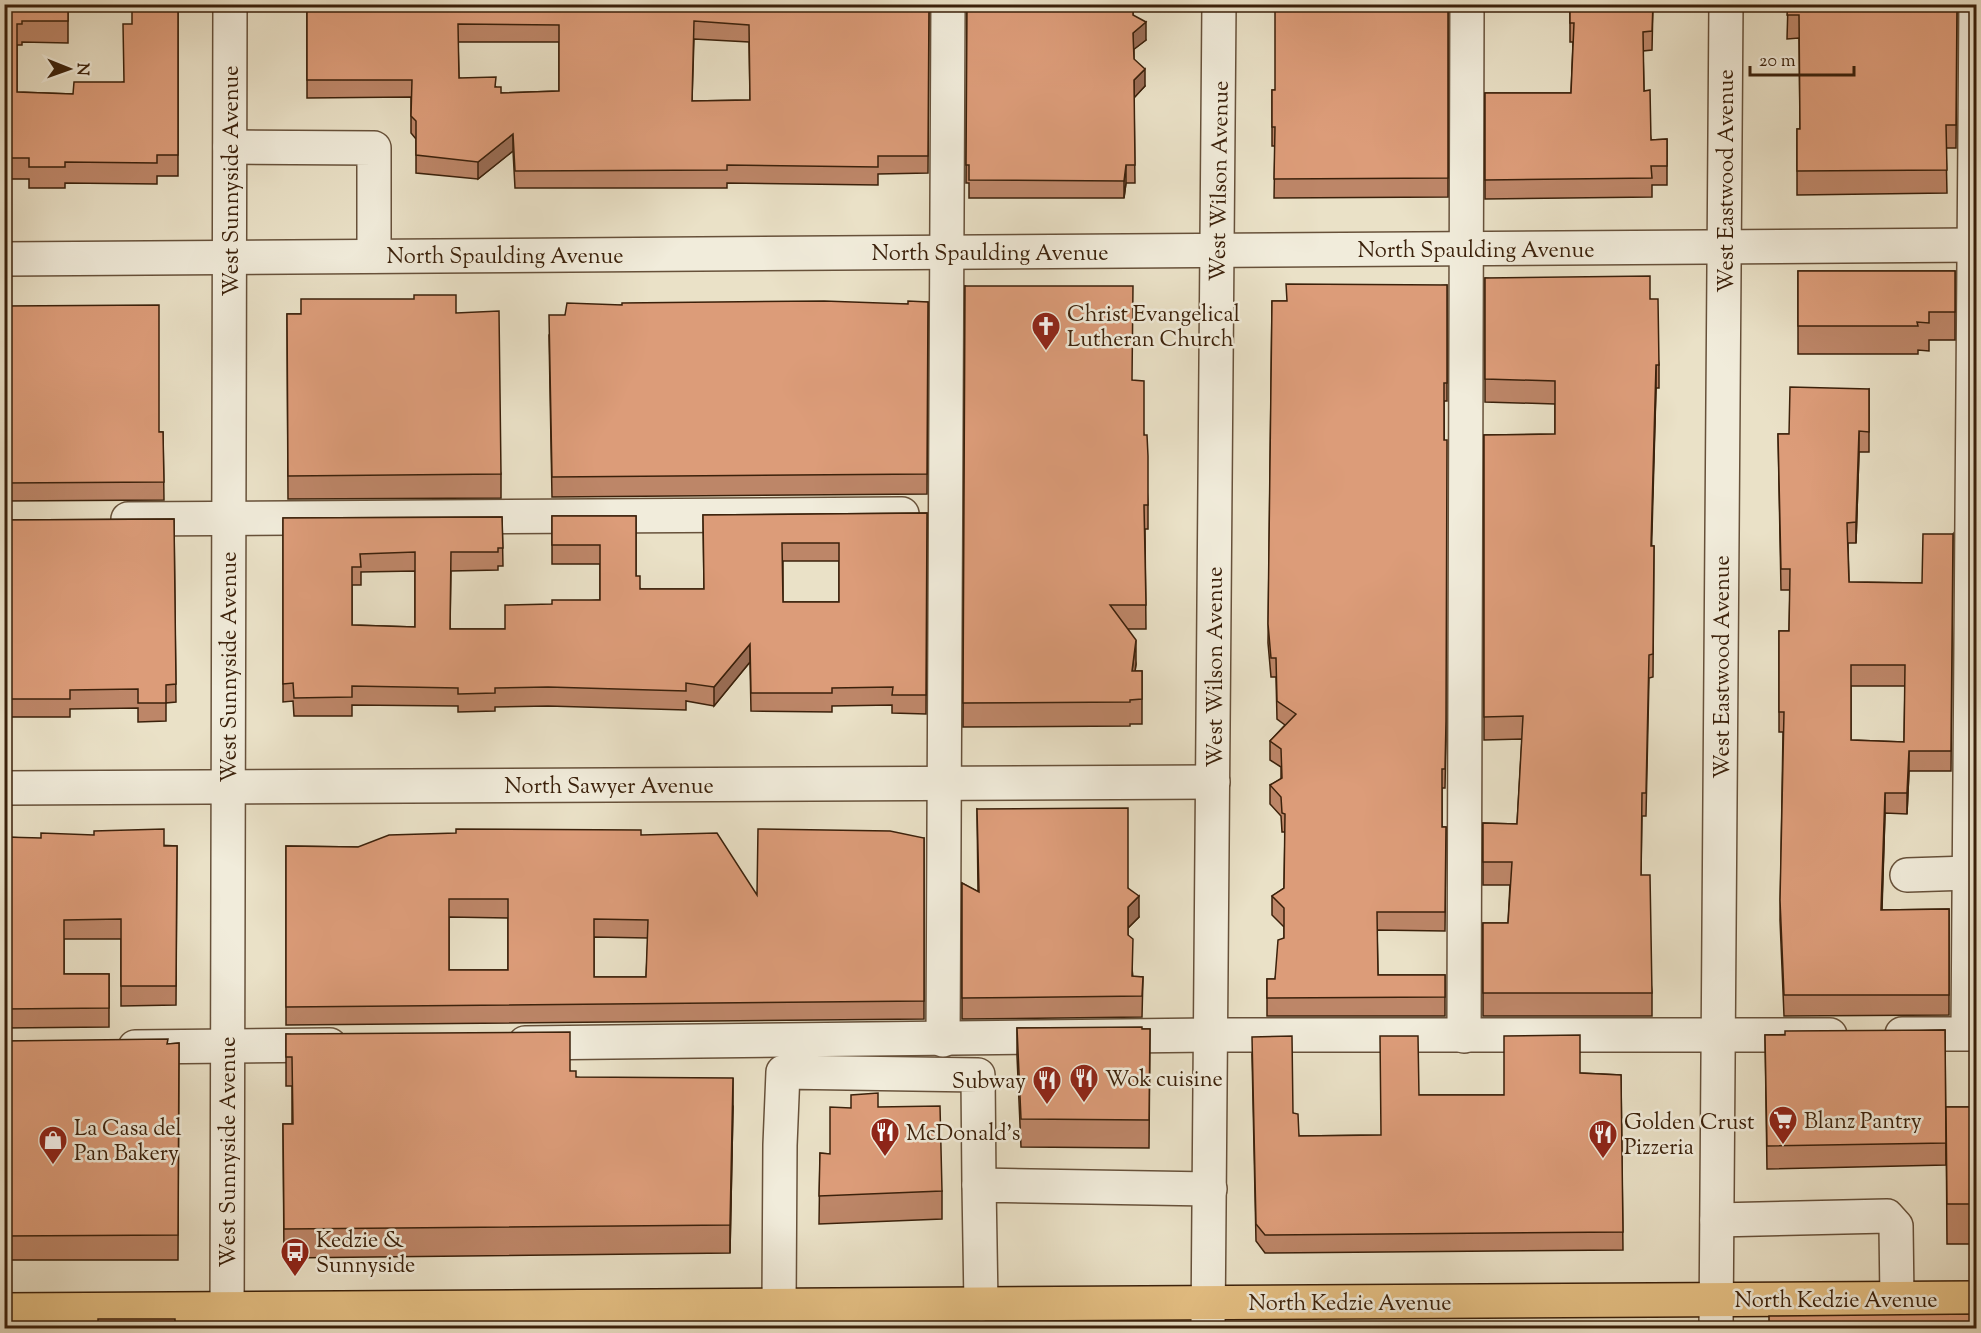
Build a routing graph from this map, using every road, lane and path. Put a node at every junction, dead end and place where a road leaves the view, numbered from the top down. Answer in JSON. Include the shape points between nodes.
{"nodes":[{"id":1,"x":230,"y":4,"type":"edge"},
{"id":2,"x":948,"y":4,"type":"edge"},
{"id":3,"x":1219,"y":4,"type":"edge"},
{"id":4,"x":1467,"y":4,"type":"edge"},
{"id":5,"x":1726,"y":4,"type":"edge"},
{"id":6,"x":1976,"y":4,"type":"edge"},
{"id":7,"x":230,"y":147,"type":"junction"},
{"id":8,"x":1975,"y":245,"type":"edge"},
{"id":9,"x":1724,"y":247,"type":"junction"},
{"id":10,"x":1466,"y":249,"type":"junction"},
{"id":11,"x":1217,"y":250,"type":"junction"},
{"id":12,"x":947,"y":252,"type":"junction"},
{"id":13,"x":374,"y":256,"type":"junction"},
{"id":14,"x":229,"y":257,"type":"junction"},
{"id":15,"x":4,"y":259,"type":"edge"},
{"id":16,"x":945,"y":513,"type":"junction"},
{"id":17,"x":229,"y":519,"type":"junction"},
{"id":18,"x":95,"y":520,"type":"edge"},
{"id":19,"x":1213,"y":782,"type":"junction"},
{"id":20,"x":944,"y":783,"type":"junction"},
{"id":21,"x":228,"y":787,"type":"junction"},
{"id":22,"x":4,"y":788,"type":"edge"},
{"id":23,"x":1969,"y":873,"type":"junction"},
{"id":24,"x":1907,"y":875,"type":"dead end"},
{"id":25,"x":1210,"y":1035,"type":"junction"},
{"id":26,"x":1718,"y":1035,"type":"junction"},
{"id":27,"x":1464,"y":1036,"type":"junction"},
{"id":28,"x":943,"y":1040,"type":"junction"},
{"id":29,"x":492,"y":1044,"type":"edge"},
{"id":30,"x":361,"y":1045,"type":"edge"},
{"id":31,"x":227,"y":1046,"type":"junction"},
{"id":32,"x":107,"y":1047,"type":"edge"},
{"id":33,"x":979,"y":1185,"type":"junction"},
{"id":34,"x":1210,"y":1189,"type":"junction"},
{"id":35,"x":1717,"y":1220,"type":"junction"},
{"id":36,"x":1977,"y":1298,"type":"edge"},
{"id":37,"x":1897,"y":1299,"type":"junction"},
{"id":38,"x":779,"y":1304,"type":"junction"},
{"id":39,"x":981,"y":1304,"type":"junction"},
{"id":40,"x":4,"y":1310,"type":"edge"},
{"id":41,"x":1716,"y":1314,"type":"edge"},
{"id":42,"x":1208,"y":1316,"type":"edge"},
{"id":43,"x":227,"y":1319,"type":"edge"}],
"edges":[{"from":1,"to":7,"type":"street","name":"West Sunnyside Avenue"},
{"from":2,"to":12,"type":"street"},
{"from":3,"to":11,"type":"street","name":"West Wilson Avenue"},
{"from":4,"to":10,"type":"street"},
{"from":5,"to":9,"type":"street","name":"West Eastwood Avenue"},
{"from":6,"to":8,"type":"street"},
{"from":7,"to":13,"type":"street","via":[[375,148]]},
{"from":7,"to":14,"type":"street","name":"West Sunnyside Avenue"},
{"from":8,"to":9,"type":"street","name":"North Spaulding Avenue"},
{"from":8,"to":23,"type":"street"},
{"from":9,"to":10,"type":"street","name":"North Spaulding Avenue"},
{"from":9,"to":26,"type":"street","name":"West Eastwood Avenue"},
{"from":10,"to":11,"type":"street","name":"North Spaulding Avenue"},
{"from":10,"to":27,"type":"street"},
{"from":11,"to":12,"type":"street","name":"North Spaulding Avenue"},
{"from":11,"to":19,"type":"street","name":"West Wilson Avenue"},
{"from":12,"to":13,"type":"street","name":"North Spaulding Avenue"},
{"from":12,"to":16,"type":"street"},
{"from":13,"to":14,"type":"street","name":"North Spaulding Avenue"},
{"from":14,"to":15,"type":"street","name":"North Spaulding Avenue"},
{"from":14,"to":17,"type":"street","name":"West Sunnyside Avenue"},
{"from":16,"to":17,"type":"street"},
{"from":16,"to":20,"type":"street"},
{"from":17,"to":18,"type":"street"},
{"from":17,"to":21,"type":"street","name":"West Sunnyside Avenue"},
{"from":19,"to":20,"type":"street","name":"North Sawyer Avenue"},
{"from":19,"to":25,"type":"street","name":"West Wilson Avenue"},
{"from":20,"to":21,"type":"street","name":"North Sawyer Avenue"},
{"from":20,"to":28,"type":"street"},
{"from":21,"to":22,"type":"street","name":"North Sawyer Avenue"},
{"from":21,"to":31,"type":"street","name":"West Sunnyside Avenue"},
{"from":23,"to":24,"type":"street"},
{"from":23,"to":26,"type":"street","via":[[1968,1034]]},
{"from":25,"to":27,"type":"street"},
{"from":25,"to":28,"type":"street"},
{"from":25,"to":34,"type":"street","name":"West Wilson Avenue"},
{"from":26,"to":27,"type":"street"},
{"from":26,"to":35,"type":"street","name":"West Eastwood Avenue"},
{"from":28,"to":29,"type":"street"},
{"from":30,"to":31,"type":"street"},
{"from":31,"to":32,"type":"street"},
{"from":31,"to":43,"type":"street","name":"West Sunnyside Avenue"},
{"from":33,"to":34,"type":"street"},
{"from":33,"to":38,"type":"street","via":[[978,1074],[783,1072]]},
{"from":33,"to":39,"type":"street"},
{"from":34,"to":42,"type":"street","name":"West Wilson Avenue"},
{"from":35,"to":37,"type":"street","via":[[1887,1216],[1896,1226]]},
{"from":35,"to":41,"type":"street","name":"West Eastwood Avenue"},
{"from":36,"to":37,"type":"main road","name":"North Kedzie Avenue"},
{"from":37,"to":41,"type":"main road","name":"North Kedzie Avenue"},
{"from":38,"to":39,"type":"main road","name":"North Kedzie Avenue"},
{"from":38,"to":43,"type":"main road","name":"North Kedzie Avenue"},
{"from":39,"to":42,"type":"main road","name":"North Kedzie Avenue"},
{"from":40,"to":43,"type":"main road","name":"North Kedzie Avenue"},
{"from":41,"to":42,"type":"main road","name":"North Kedzie Avenue"}]}
